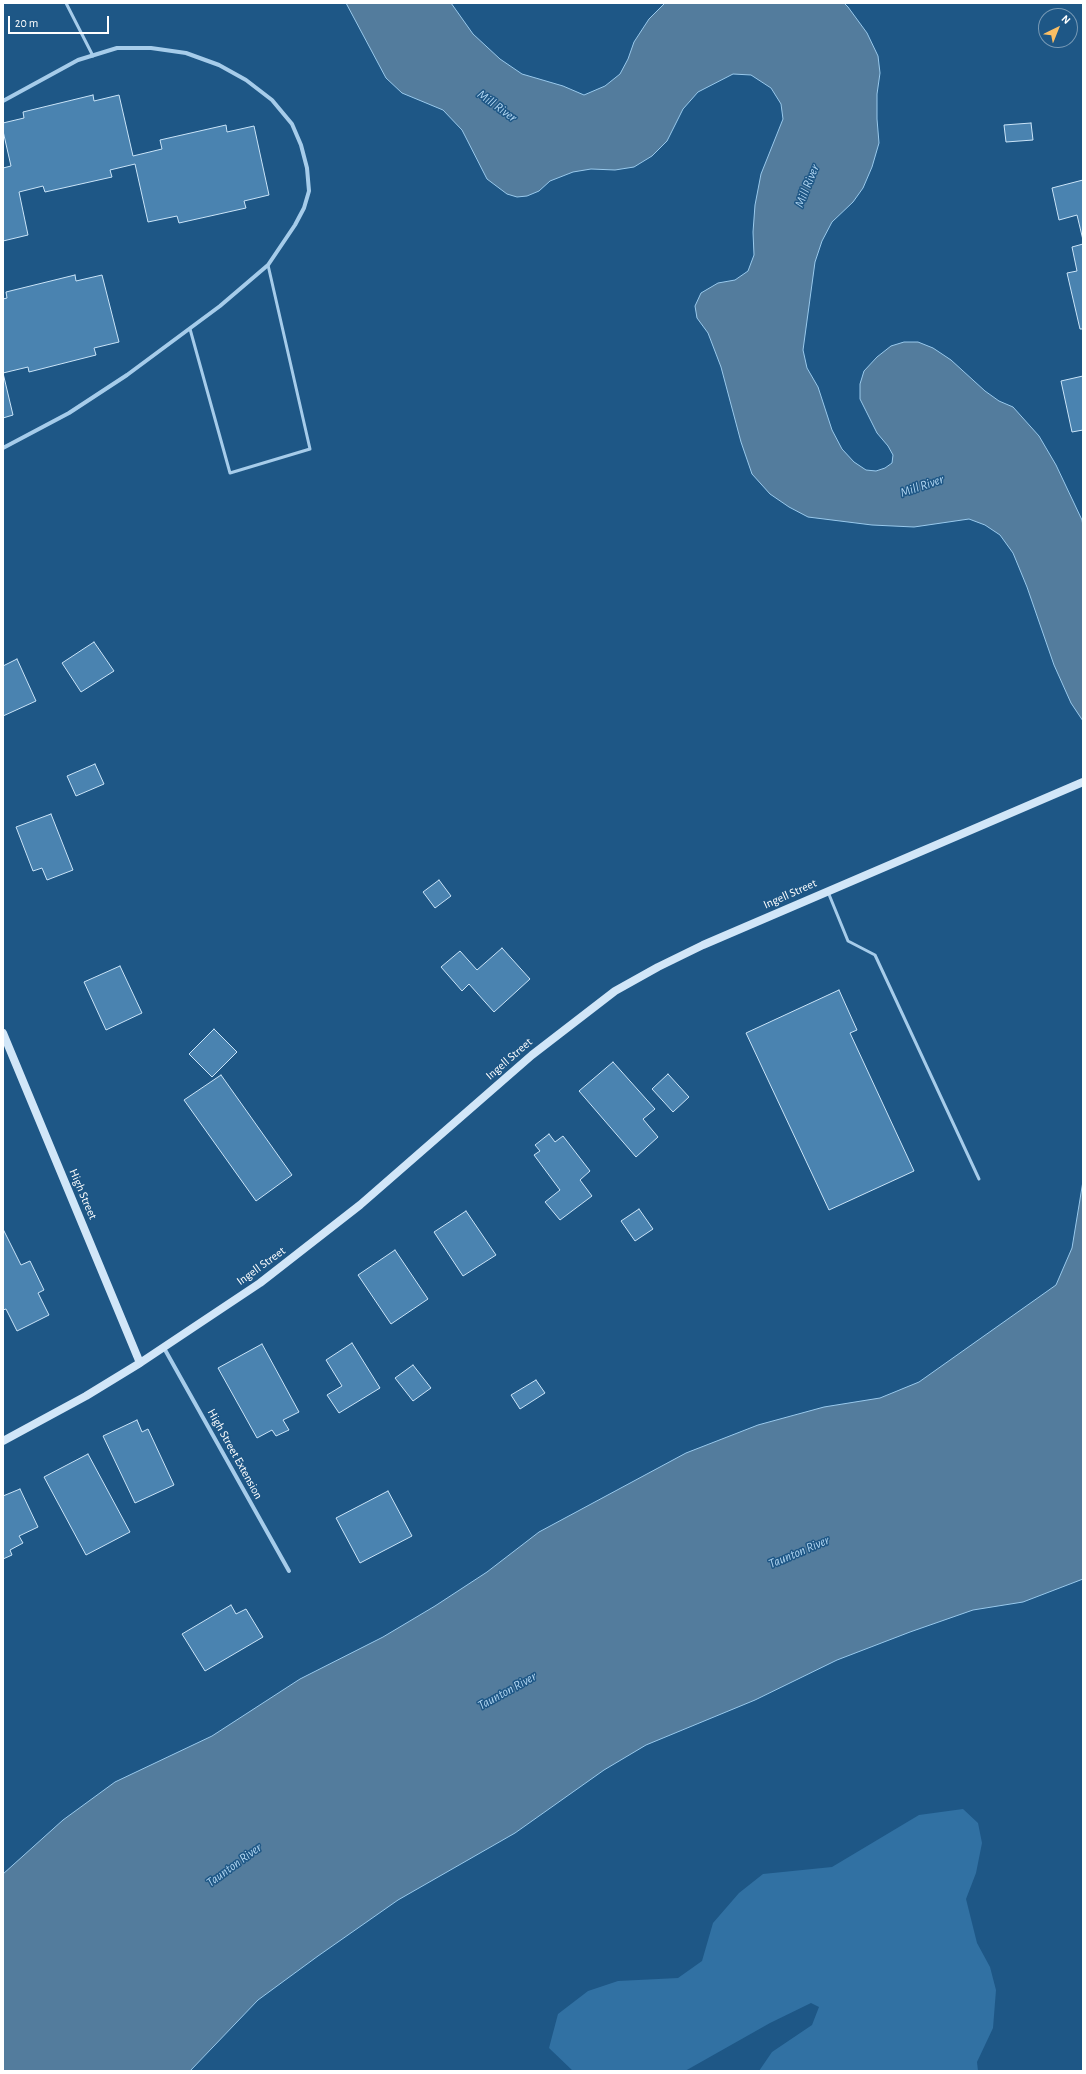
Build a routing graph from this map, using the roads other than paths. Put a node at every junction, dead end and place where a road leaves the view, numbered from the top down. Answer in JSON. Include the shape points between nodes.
{"nodes":[{"id":1,"x":66,"y":3,"type":"edge"},
{"id":2,"x":92,"y":56,"type":"junction"},
{"id":3,"x":3,"y":102,"type":"edge"},
{"id":4,"x":268,"y":265,"type":"junction"},
{"id":5,"x":190,"y":329,"type":"junction"},
{"id":6,"x":3,"y":448,"type":"edge"},
{"id":7,"x":1080,"y":784,"type":"edge"},
{"id":8,"x":827,"y":891,"type":"junction"},
{"id":9,"x":3,"y":1034,"type":"edge"},
{"id":10,"x":979,"y":1179,"type":"dead end"},
{"id":11,"x":164,"y":1348,"type":"junction"},
{"id":12,"x":140,"y":1364,"type":"junction"},
{"id":13,"x":3,"y":1441,"type":"edge"},
{"id":14,"x":289,"y":1571,"type":"dead end"}],
"edges":[{"from":1,"to":2,"type":"lane"},
{"from":2,"to":3,"type":"street","via":[[78,60]]},
{"from":2,"to":4,"type":"street","via":[[117,48],[151,48],[186,53],[219,65],[246,80],[272,100],[292,124],[301,145],[309,191],[296,225]]},
{"from":4,"to":5,"type":"street"},
{"from":4,"to":5,"type":"lane","via":[[310,449],[230,473]]},
{"from":5,"to":6,"type":"street","via":[[69,413]]},
{"from":7,"to":8,"type":"street","name":"Ingell Street"},
{"from":8,"to":10,"type":"lane","via":[[848,941],[875,955]]},
{"from":8,"to":11,"type":"street","name":"Ingell Street","via":[[658,966],[615,991],[532,1055],[318,1239],[254,1287]]},
{"from":9,"to":12,"type":"street","name":"High Street"},
{"from":11,"to":12,"type":"street","name":"Ingell Street"},
{"from":11,"to":14,"type":"street","name":"High Street Extension"},
{"from":12,"to":13,"type":"street","name":"Ingell Street"}]}
